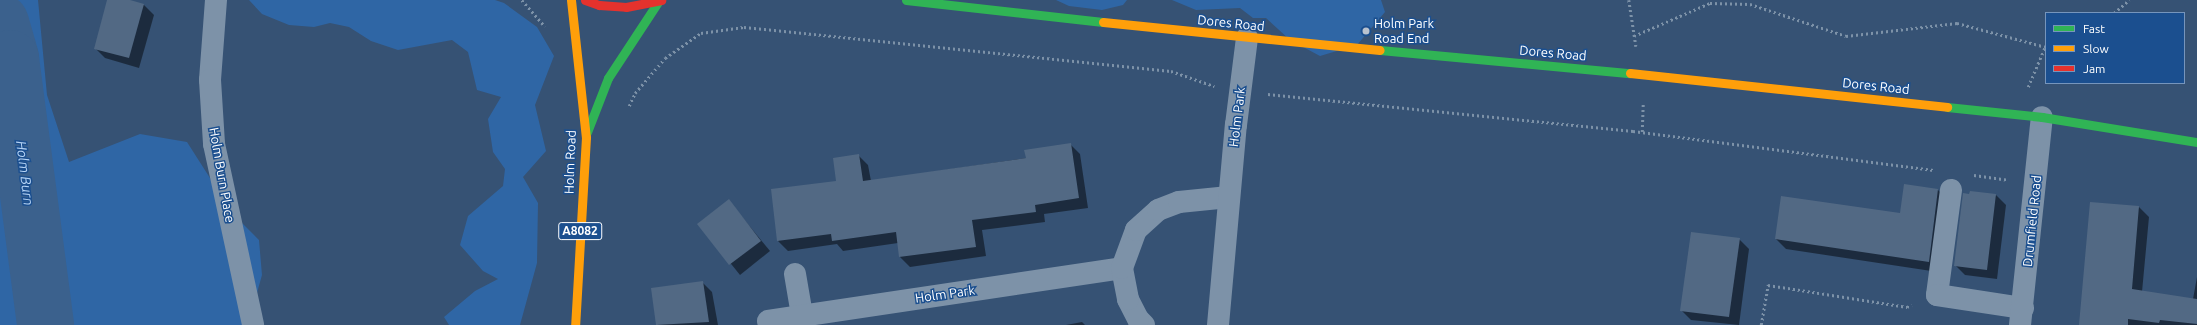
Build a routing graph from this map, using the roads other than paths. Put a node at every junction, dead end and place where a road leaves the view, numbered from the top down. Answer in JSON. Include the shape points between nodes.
{"nodes":[{"id":1,"x":216,"y":0,"type":"edge"},
{"id":2,"x":571,"y":0,"type":"edge"},
{"id":3,"x":585,"y":0,"type":"edge"},
{"id":4,"x":906,"y":0,"type":"edge"},
{"id":5,"x":660,"y":1,"type":"edge"},
{"id":6,"x":1247,"y":38,"type":"junction"},
{"id":7,"x":2042,"y":117,"type":"junction"},
{"id":8,"x":586,"y":137,"type":"junction"},
{"id":9,"x":2197,"y":142,"type":"edge"},
{"id":10,"x":1951,"y":190,"type":"dead end"},
{"id":11,"x":1229,"y":197,"type":"junction"},
{"id":12,"x":1122,"y":268,"type":"junction"},
{"id":13,"x":795,"y":274,"type":"dead end"},
{"id":14,"x":802,"y":316,"type":"junction"},
{"id":15,"x":2021,"y":316,"type":"edge"},
{"id":16,"x":768,"y":321,"type":"dead end"},
{"id":17,"x":253,"y":325,"type":"edge"},
{"id":18,"x":574,"y":325,"type":"edge"},
{"id":19,"x":1144,"y":325,"type":"edge"},
{"id":20,"x":1218,"y":325,"type":"edge"}],
"edges":[{"from":1,"to":17,"type":"street","name":"Holm Burn Place","via":[[210,80],[214,144]]},
{"from":2,"to":8,"type":"main road","name":"Holm Road","number":"A8082"},
{"from":3,"to":5,"type":"main road","via":[[599,5],[626,7]]},
{"from":4,"to":6,"type":"main road","name":"Dores Road"},
{"from":5,"to":8,"type":"main road","via":[[608,78]]},
{"from":6,"to":7,"type":"main road","name":"Dores Road","via":[[1644,74]]},
{"from":6,"to":11,"type":"street","name":"Holm Park"},
{"from":7,"to":9,"type":"main road","name":"Dores Road"},
{"from":7,"to":15,"type":"street","name":"Drumfield Road"},
{"from":8,"to":18,"type":"main road","name":"Holm Road","number":"A8082"},
{"from":10,"to":15,"type":"street","via":[[1937,295]]},
{"from":11,"to":12,"type":"street","via":[[1179,202],[1158,210],[1136,230]]},
{"from":11,"to":20,"type":"street","name":"Holm Park"},
{"from":12,"to":14,"type":"street","name":"Holm Park"},
{"from":12,"to":19,"type":"street","via":[[1128,298],[1138,319]]},
{"from":13,"to":14,"type":"street"},
{"from":14,"to":16,"type":"street","name":"Holm Park"}]}
